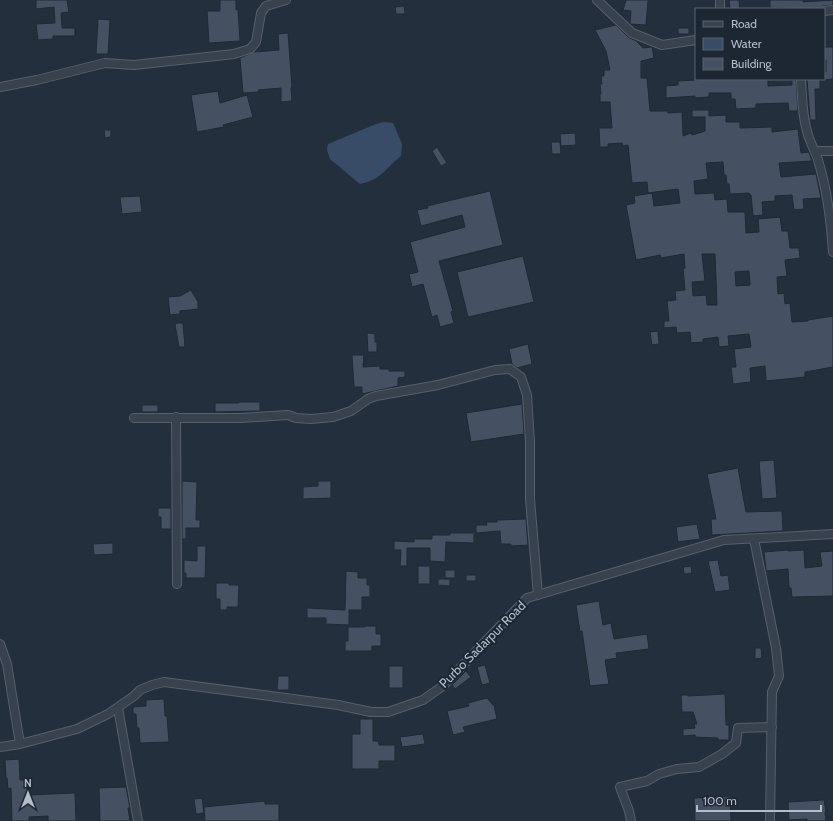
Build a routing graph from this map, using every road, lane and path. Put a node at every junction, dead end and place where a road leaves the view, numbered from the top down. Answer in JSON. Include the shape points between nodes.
{"nodes":[{"id":1,"x":284,"y":0,"type":"edge"},
{"id":2,"x":597,"y":0,"type":"edge"},
{"id":3,"x":695,"y":40,"type":"edge"},
{"id":4,"x":802,"y":80,"type":"edge"},
{"id":5,"x":0,"y":87,"type":"edge"},
{"id":6,"x":833,"y":150,"type":"edge"},
{"id":7,"x":815,"y":151,"type":"junction"},
{"id":8,"x":833,"y":252,"type":"edge"},
{"id":9,"x":176,"y":417,"type":"junction"},
{"id":10,"x":134,"y":418,"type":"dead end"},
{"id":11,"x":833,"y":534,"type":"edge"},
{"id":12,"x":754,"y":539,"type":"junction"},
{"id":13,"x":177,"y":584,"type":"dead end"},
{"id":14,"x":538,"y":595,"type":"junction"},
{"id":15,"x":0,"y":644,"type":"edge"},
{"id":16,"x":118,"y":708,"type":"junction"},
{"id":17,"x":772,"y":726,"type":"junction"},
{"id":18,"x":20,"y":744,"type":"junction"},
{"id":19,"x":0,"y":748,"type":"edge"},
{"id":20,"x":138,"y":821,"type":"edge"},
{"id":21,"x":631,"y":821,"type":"edge"},
{"id":22,"x":770,"y":821,"type":"edge"}],
"edges":[{"from":1,"to":5,"type":"street","via":[[266,6],[261,13],[256,42],[250,49],[234,54],[134,65],[105,63]]},
{"from":2,"to":3,"type":"street","via":[[632,33],[656,43],[662,45]]},
{"from":4,"to":7,"type":"street","via":[[804,116]]},
{"from":6,"to":7,"type":"street"},
{"from":7,"to":8,"type":"street","via":[[826,199]]},
{"from":9,"to":10,"type":"street"},
{"from":9,"to":13,"type":"street"},
{"from":9,"to":14,"type":"street","via":[[333,417],[351,411],[376,396],[510,369],[521,377],[527,395],[530,499]]},
{"from":11,"to":12,"type":"street","name":"Purbo Sadarpur Road"},
{"from":12,"to":14,"type":"street","name":"Purbo Sadarpur Road","via":[[724,540]]},
{"from":12,"to":17,"type":"street","via":[[776,648],[779,676],[772,692]]},
{"from":14,"to":16,"type":"street","name":"Purbo Sadarpur Road","via":[[527,598],[444,685],[423,700],[388,712],[371,712],[338,705],[164,682],[140,690]]},
{"from":15,"to":18,"type":"street","via":[[7,664]]},
{"from":16,"to":18,"type":"street","name":"Purbo Sadarpur Road","via":[[77,729]]},
{"from":16,"to":20,"type":"street"},
{"from":17,"to":21,"type":"street","via":[[738,728],[736,744],[699,766],[677,769],[659,774],[647,781],[620,787]]},
{"from":17,"to":22,"type":"street"},
{"from":18,"to":19,"type":"street","name":"Purbo Sadarpur Road"}]}
